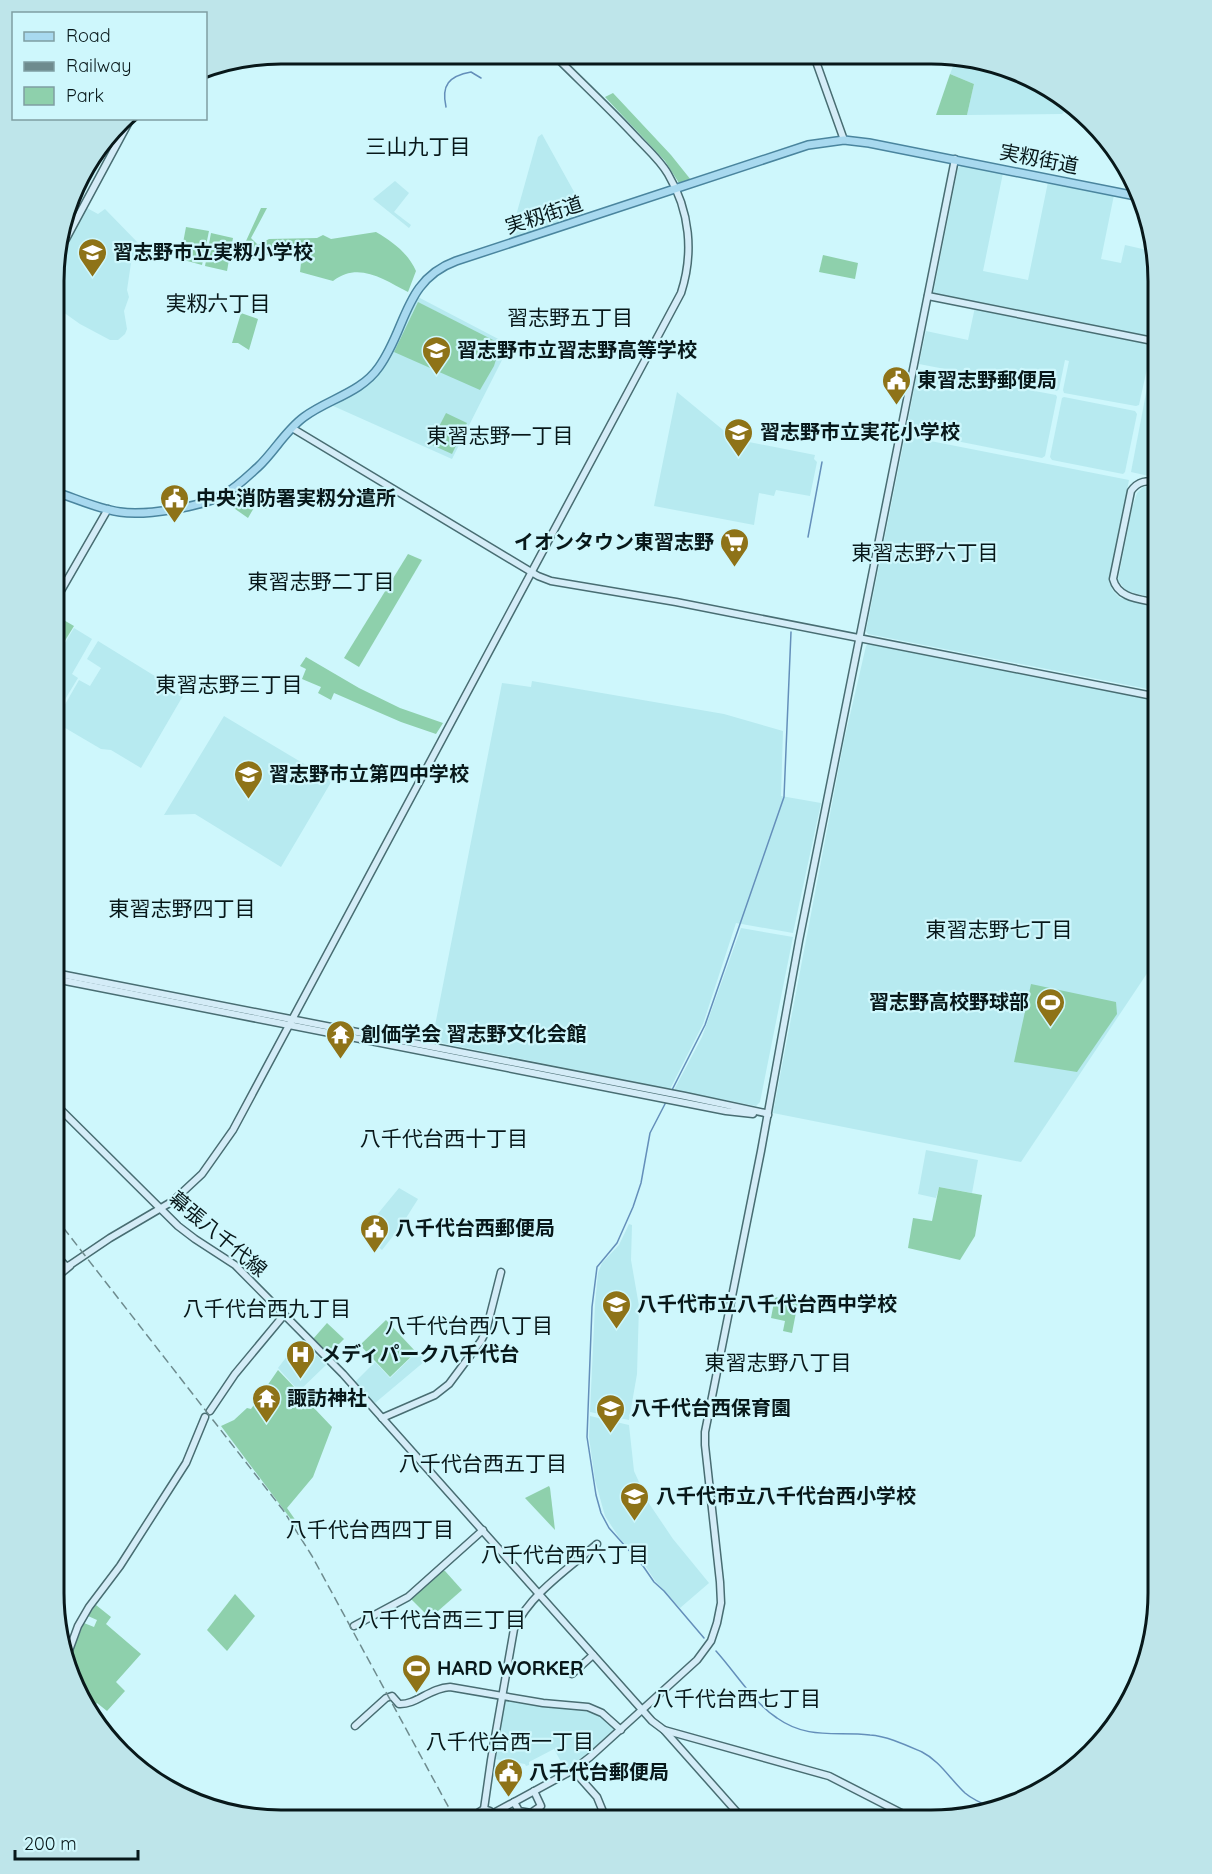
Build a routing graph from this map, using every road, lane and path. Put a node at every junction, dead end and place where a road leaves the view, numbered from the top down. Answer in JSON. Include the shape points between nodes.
{"nodes":[{"id":1,"x":563,"y":64,"type":"edge"},
{"id":2,"x":816,"y":64,"type":"edge"},
{"id":3,"x":123,"y":133,"type":"edge"},
{"id":4,"x":844,"y":140,"type":"junction"},
{"id":5,"x":955,"y":159,"type":"junction"},
{"id":6,"x":675,"y":189,"type":"junction"},
{"id":7,"x":1129,"y":195,"type":"edge"},
{"id":8,"x":71,"y":229,"type":"edge"},
{"id":9,"x":928,"y":296,"type":"junction"},
{"id":10,"x":1148,"y":340,"type":"edge"},
{"id":11,"x":292,"y":428,"type":"junction"},
{"id":12,"x":1148,"y":482,"type":"edge"},
{"id":13,"x":64,"y":495,"type":"edge"},
{"id":14,"x":108,"y":509,"type":"junction"},
{"id":15,"x":532,"y":572,"type":"junction"},
{"id":16,"x":64,"y":585,"type":"edge"},
{"id":17,"x":1148,"y":601,"type":"edge"},
{"id":18,"x":860,"y":638,"type":"junction"},
{"id":19,"x":1148,"y":695,"type":"edge"},
{"id":20,"x":64,"y":975,"type":"edge"},
{"id":21,"x":64,"y":980,"type":"edge"},
{"id":22,"x":290,"y":1022,"type":"junction"},
{"id":23,"x":64,"y":1113,"type":"edge"},
{"id":24,"x":768,"y":1115,"type":"junction"},
{"id":25,"x":160,"y":1208,"type":"junction"},
{"id":26,"x":64,"y":1263,"type":"edge"},
{"id":27,"x":68,"y":1266,"type":"junction"},
{"id":28,"x":64,"y":1268,"type":"edge"},
{"id":29,"x":64,"y":1272,"type":"edge"},
{"id":30,"x":501,"y":1272,"type":"dead end"},
{"id":31,"x":284,"y":1315,"type":"junction"},
{"id":32,"x":210,"y":1411,"type":"dead end"},
{"id":33,"x":205,"y":1417,"type":"dead end"},
{"id":34,"x":382,"y":1418,"type":"junction"},
{"id":35,"x":483,"y":1530,"type":"junction"},
{"id":36,"x":597,"y":1544,"type":"dead end"},
{"id":37,"x":539,"y":1594,"type":"junction"},
{"id":38,"x":354,"y":1626,"type":"dead end"},
{"id":39,"x":71,"y":1645,"type":"edge"},
{"id":40,"x":593,"y":1655,"type":"junction"},
{"id":41,"x":572,"y":1674,"type":"dead end"},
{"id":42,"x":502,"y":1696,"type":"junction"},
{"id":43,"x":643,"y":1711,"type":"junction"},
{"id":44,"x":355,"y":1726,"type":"dead end"},
{"id":45,"x":621,"y":1730,"type":"junction"},
{"id":46,"x":664,"y":1730,"type":"junction"},
{"id":47,"x":573,"y":1770,"type":"junction"},
{"id":48,"x":534,"y":1791,"type":"junction"},
{"id":49,"x":514,"y":1802,"type":"junction"},
{"id":50,"x":484,"y":1809,"type":"edge"},
{"id":51,"x":503,"y":1810,"type":"edge"},
{"id":52,"x":519,"y":1810,"type":"edge"},
{"id":53,"x":536,"y":1810,"type":"edge"},
{"id":54,"x":602,"y":1810,"type":"edge"},
{"id":55,"x":734,"y":1810,"type":"edge"},
{"id":56,"x":896,"y":1810,"type":"edge"}],
"edges":[{"from":1,"to":6,"type":"street","via":[[660,164]]},
{"from":2,"to":4,"type":"street"},
{"from":3,"to":8,"type":"street"},
{"from":4,"to":5,"type":"main road","name":"実籾街道"},
{"from":4,"to":6,"type":"main road","name":"実籾街道","via":[[795,149]]},
{"from":5,"to":7,"type":"main road","name":"実籾街道"},
{"from":5,"to":9,"type":"street"},
{"from":6,"to":11,"type":"main road","name":"実籾街道","via":[[436,270],[417,291],[375,373]]},
{"from":6,"to":15,"type":"street","via":[[687,224],[690,248],[681,293]]},
{"from":9,"to":10,"type":"street"},
{"from":9,"to":18,"type":"street"},
{"from":11,"to":14,"type":"main road","name":"実籾街道","via":[[256,468],[219,497],[146,512]]},
{"from":11,"to":15,"type":"street"},
{"from":12,"to":17,"type":"street","via":[[1140,482],[1131,491],[1113,579],[1124,595]]},
{"from":13,"to":14,"type":"main road","name":"実籾街道"},
{"from":14,"to":16,"type":"street"},
{"from":15,"to":18,"type":"street","via":[[556,582]]},
{"from":15,"to":22,"type":"street"},
{"from":18,"to":19,"type":"street"},
{"from":18,"to":24,"type":"street"},
{"from":20,"to":22,"type":"street"},
{"from":21,"to":22,"type":"street"},
{"from":22,"to":24,"type":"street","via":[[726,1111]]},
{"from":22,"to":25,"type":"street","via":[[224,1144],[190,1187]]},
{"from":23,"to":25,"type":"street","name":"幕張八千代線"},
{"from":24,"to":43,"type":"street","via":[[705,1432],[721,1603],[717,1623],[697,1660]]},
{"from":25,"to":27,"type":"street"},
{"from":25,"to":31,"type":"street","name":"幕張八千代線","via":[[186,1233],[235,1265]]},
{"from":26,"to":27,"type":"street"},
{"from":27,"to":28,"type":"street"},
{"from":27,"to":29,"type":"street"},
{"from":30,"to":34,"type":"street","via":[[486,1331],[449,1384],[435,1395]]},
{"from":31,"to":32,"type":"street"},
{"from":31,"to":34,"type":"street","name":"幕張八千代線"},
{"from":33,"to":39,"type":"street","via":[[186,1463],[89,1607]]},
{"from":34,"to":35,"type":"street","name":"幕張八千代線"},
{"from":35,"to":37,"type":"street","name":"幕張八千代線"},
{"from":35,"to":38,"type":"street","via":[[408,1597]]},
{"from":36,"to":37,"type":"street"},
{"from":37,"to":40,"type":"street","name":"幕張八千代線"},
{"from":37,"to":42,"type":"street","via":[[520,1615],[514,1629]]},
{"from":40,"to":41,"type":"street"},
{"from":40,"to":43,"type":"street","name":"幕張八千代線"},
{"from":42,"to":44,"type":"street","via":[[450,1687],[438,1688],[406,1705],[392,1696]]},
{"from":42,"to":45,"type":"street","via":[[588,1707],[608,1717]]},
{"from":42,"to":50,"type":"street"},
{"from":43,"to":45,"type":"street"},
{"from":43,"to":46,"type":"street","name":"幕張八千代線"},
{"from":45,"to":47,"type":"street"},
{"from":46,"to":55,"type":"street","name":"幕張八千代線"},
{"from":46,"to":56,"type":"street","via":[[830,1776]]},
{"from":47,"to":48,"type":"street"},
{"from":47,"to":54,"type":"street","via":[[597,1797]]},
{"from":48,"to":49,"type":"street"},
{"from":48,"to":53,"type":"street","via":[[541,1804]]},
{"from":49,"to":51,"type":"street"},
{"from":49,"to":52,"type":"street"}]}
